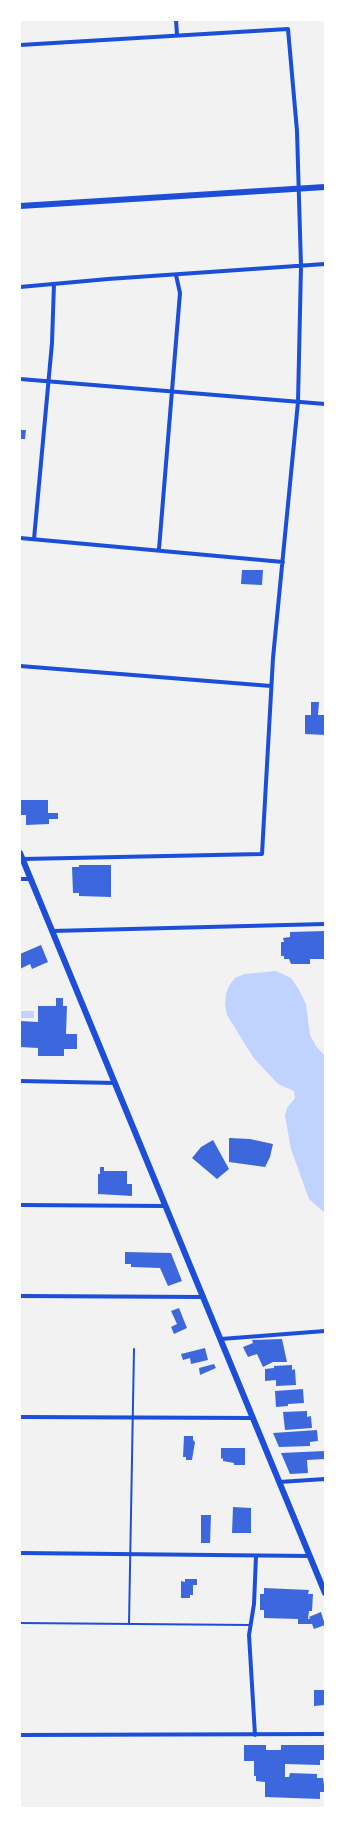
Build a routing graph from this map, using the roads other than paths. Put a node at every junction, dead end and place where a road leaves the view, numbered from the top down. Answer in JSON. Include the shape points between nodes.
{"nodes":[{"id":1,"x":176,"y":20,"type":"edge"},
{"id":2,"x":177,"y":35,"type":"junction"},
{"id":3,"x":20,"y":45,"type":"edge"},
{"id":4,"x":325,"y":187,"type":"edge"},
{"id":5,"x":299,"y":188,"type":"junction"},
{"id":6,"x":20,"y":206,"type":"edge"},
{"id":7,"x":325,"y":264,"type":"edge"},
{"id":8,"x":301,"y":266,"type":"junction"},
{"id":9,"x":176,"y":275,"type":"junction"},
{"id":10,"x":54,"y":284,"type":"junction"},
{"id":11,"x":20,"y":287,"type":"edge"},
{"id":12,"x":20,"y":379,"type":"edge"},
{"id":13,"x":48,"y":382,"type":"junction"},
{"id":14,"x":171,"y":391,"type":"junction"},
{"id":15,"x":298,"y":402,"type":"junction"},
{"id":16,"x":325,"y":404,"type":"edge"},
{"id":17,"x":20,"y":538,"type":"edge"},
{"id":18,"x":34,"y":539,"type":"junction"},
{"id":19,"x":159,"y":549,"type":"junction"},
{"id":20,"x":283,"y":562,"type":"junction"},
{"id":21,"x":20,"y":666,"type":"edge"},
{"id":22,"x":271,"y":686,"type":"junction"},
{"id":23,"x":21,"y":856,"type":"edge"},
{"id":24,"x":20,"y":879,"type":"edge"},
{"id":25,"x":31,"y":879,"type":"junction"},
{"id":26,"x":325,"y":924,"type":"edge"},
{"id":27,"x":52,"y":931,"type":"junction"},
{"id":28,"x":20,"y":1081,"type":"edge"},
{"id":29,"x":115,"y":1083,"type":"junction"},
{"id":30,"x":20,"y":1205,"type":"edge"},
{"id":31,"x":166,"y":1206,"type":"junction"},
{"id":32,"x":20,"y":1296,"type":"edge"},
{"id":33,"x":204,"y":1297,"type":"junction"},
{"id":34,"x":325,"y":1331,"type":"edge"},
{"id":35,"x":221,"y":1339,"type":"junction"},
{"id":36,"x":134,"y":1349,"type":"dead end"},
{"id":37,"x":20,"y":1417,"type":"edge"},
{"id":38,"x":132,"y":1418,"type":"junction"},
{"id":39,"x":253,"y":1418,"type":"junction"},
{"id":40,"x":325,"y":1480,"type":"edge"},
{"id":41,"x":279,"y":1482,"type":"junction"},
{"id":42,"x":20,"y":1553,"type":"edge"},
{"id":43,"x":129,"y":1555,"type":"junction"},
{"id":44,"x":256,"y":1556,"type":"junction"},
{"id":45,"x":310,"y":1556,"type":"junction"},
{"id":46,"x":325,"y":1593,"type":"edge"},
{"id":47,"x":20,"y":1623,"type":"edge"},
{"id":48,"x":129,"y":1623,"type":"junction"},
{"id":49,"x":250,"y":1625,"type":"junction"},
{"id":50,"x":325,"y":1734,"type":"edge"},
{"id":51,"x":20,"y":1735,"type":"edge"},
{"id":52,"x":256,"y":1735,"type":"junction"}],
"edges":[{"from":1,"to":2,"type":"street"},
{"from":2,"to":3,"type":"street"},
{"from":2,"to":5,"type":"street","via":[[288,28]]},
{"from":4,"to":5,"type":"main road"},
{"from":5,"to":6,"type":"main road"},
{"from":5,"to":8,"type":"street"},
{"from":7,"to":8,"type":"street"},
{"from":8,"to":9,"type":"street"},
{"from":8,"to":15,"type":"street"},
{"from":9,"to":10,"type":"street"},
{"from":9,"to":14,"type":"street","via":[[180,293]]},
{"from":10,"to":11,"type":"street"},
{"from":10,"to":13,"type":"street"},
{"from":12,"to":13,"type":"street"},
{"from":13,"to":14,"type":"street"},
{"from":13,"to":18,"type":"street"},
{"from":14,"to":15,"type":"street"},
{"from":14,"to":19,"type":"street"},
{"from":15,"to":16,"type":"street"},
{"from":15,"to":20,"type":"street"},
{"from":17,"to":18,"type":"street"},
{"from":18,"to":19,"type":"street"},
{"from":19,"to":20,"type":"street"},
{"from":20,"to":22,"type":"street"},
{"from":21,"to":22,"type":"street"},
{"from":22,"to":23,"type":"street","via":[[262,854]]},
{"from":23,"to":25,"type":"main road"},
{"from":24,"to":25,"type":"street"},
{"from":25,"to":27,"type":"main road"},
{"from":26,"to":27,"type":"street"},
{"from":27,"to":29,"type":"main road"},
{"from":28,"to":29,"type":"street"},
{"from":29,"to":31,"type":"main road"},
{"from":30,"to":31,"type":"street"},
{"from":31,"to":33,"type":"main road"},
{"from":32,"to":33,"type":"street"},
{"from":33,"to":35,"type":"main road"},
{"from":34,"to":35,"type":"street"},
{"from":35,"to":39,"type":"main road"},
{"from":36,"to":38,"type":"lane"},
{"from":37,"to":38,"type":"street"},
{"from":38,"to":39,"type":"street"},
{"from":38,"to":43,"type":"lane"},
{"from":39,"to":41,"type":"main road"},
{"from":40,"to":41,"type":"street"},
{"from":41,"to":45,"type":"main road"},
{"from":42,"to":43,"type":"street"},
{"from":43,"to":44,"type":"street"},
{"from":43,"to":48,"type":"lane"},
{"from":44,"to":45,"type":"street"},
{"from":44,"to":49,"type":"street","via":[[254,1604]]},
{"from":45,"to":46,"type":"main road"},
{"from":47,"to":48,"type":"lane"},
{"from":48,"to":49,"type":"lane"},
{"from":49,"to":52,"type":"street"},
{"from":50,"to":52,"type":"street"},
{"from":51,"to":52,"type":"street"}]}
